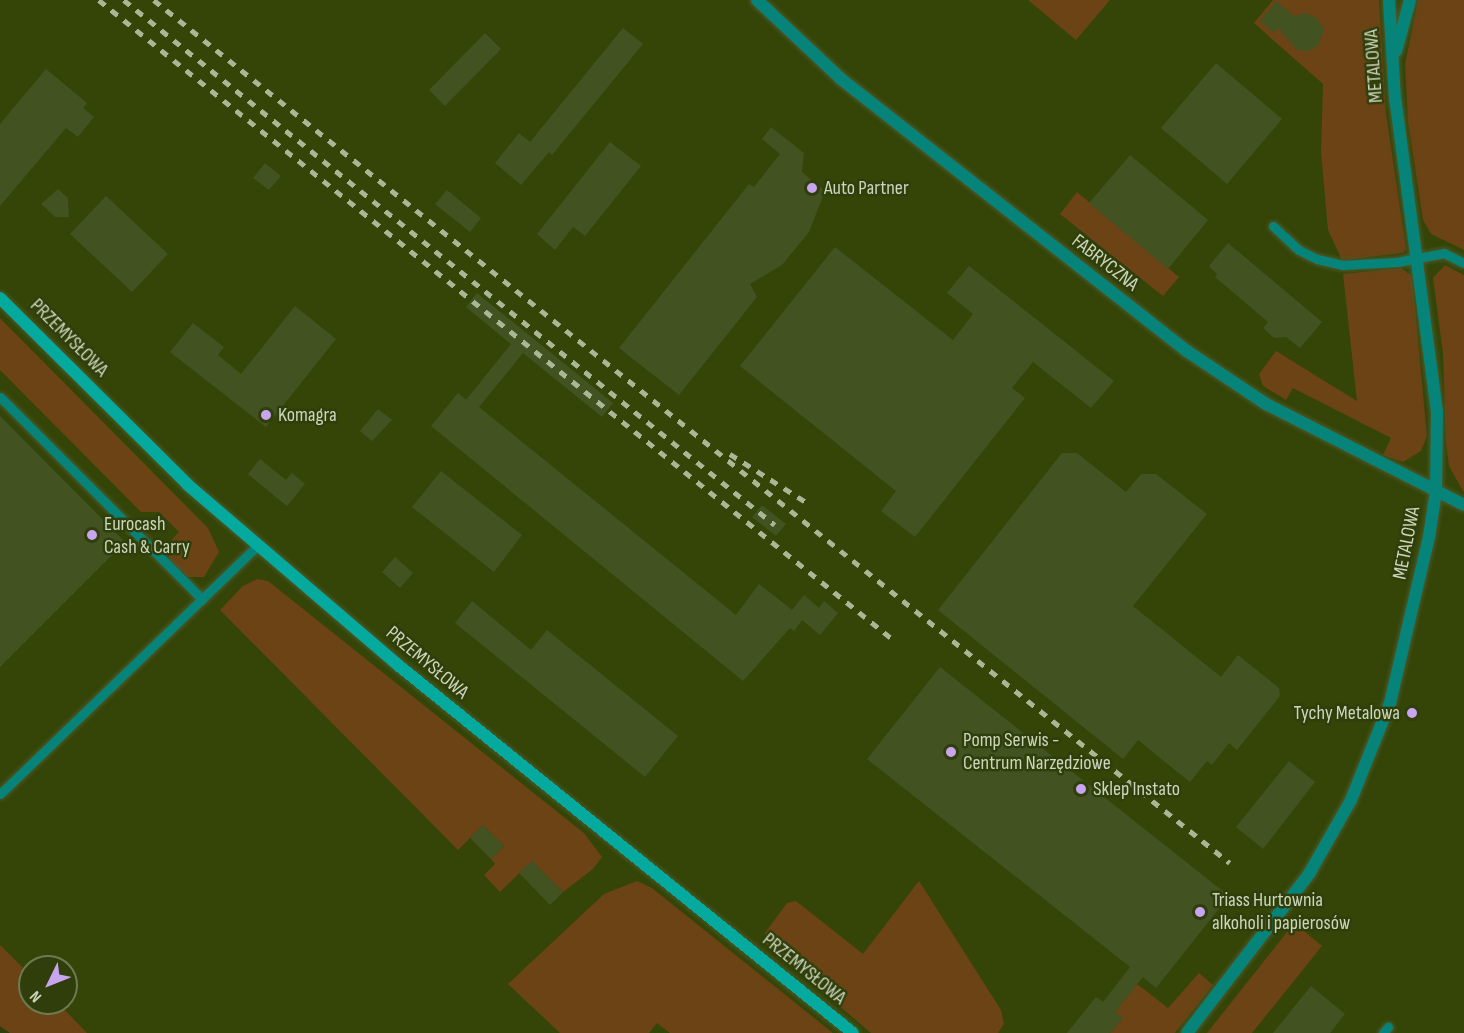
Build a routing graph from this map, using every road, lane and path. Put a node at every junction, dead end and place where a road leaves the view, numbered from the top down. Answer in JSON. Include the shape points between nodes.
{"nodes":[{"id":1,"x":757,"y":0,"type":"edge"},
{"id":2,"x":1389,"y":0,"type":"edge"},
{"id":3,"x":1410,"y":0,"type":"edge"},
{"id":4,"x":1395,"y":55,"type":"junction"},
{"id":5,"x":1273,"y":226,"type":"dead end"},
{"id":6,"x":1418,"y":259,"type":"junction"},
{"id":7,"x":1464,"y":263,"type":"edge"},
{"id":8,"x":0,"y":298,"type":"edge"},
{"id":9,"x":0,"y":397,"type":"edge"},
{"id":10,"x":1436,"y":491,"type":"junction"},
{"id":11,"x":1464,"y":505,"type":"edge"},
{"id":12,"x":258,"y":544,"type":"junction"},
{"id":13,"x":202,"y":599,"type":"junction"},
{"id":14,"x":0,"y":794,"type":"edge"},
{"id":15,"x":852,"y":1033,"type":"edge"},
{"id":16,"x":1186,"y":1033,"type":"edge"}],
"edges":[{"from":1,"to":10,"type":"street","name":"FABRYCZNA","via":[[841,79],[1186,351],[1266,404]]},
{"from":2,"to":4,"type":"street","name":"METALOWA"},
{"from":3,"to":4,"type":"street"},
{"from":4,"to":6,"type":"street","name":"METALOWA","via":[[1395,99]]},
{"from":5,"to":6,"type":"lane","via":[[1299,250],[1342,265]]},
{"from":6,"to":7,"type":"lane","via":[[1444,253]]},
{"from":6,"to":10,"type":"street","name":"METALOWA","via":[[1437,412]]},
{"from":8,"to":12,"type":"street","name":"PRZEMYSŁOWA","via":[[188,485]]},
{"from":9,"to":13,"type":"lane"},
{"from":10,"to":11,"type":"street","name":"FABRYCZNA"},
{"from":10,"to":16,"type":"street","name":"METALOWA","via":[[1401,665],[1372,752],[1351,800],[1309,874]]},
{"from":12,"to":13,"type":"lane"},
{"from":12,"to":15,"type":"street","name":"PRZEMYSŁOWA","via":[[398,665]]},
{"from":13,"to":14,"type":"lane"}]}
